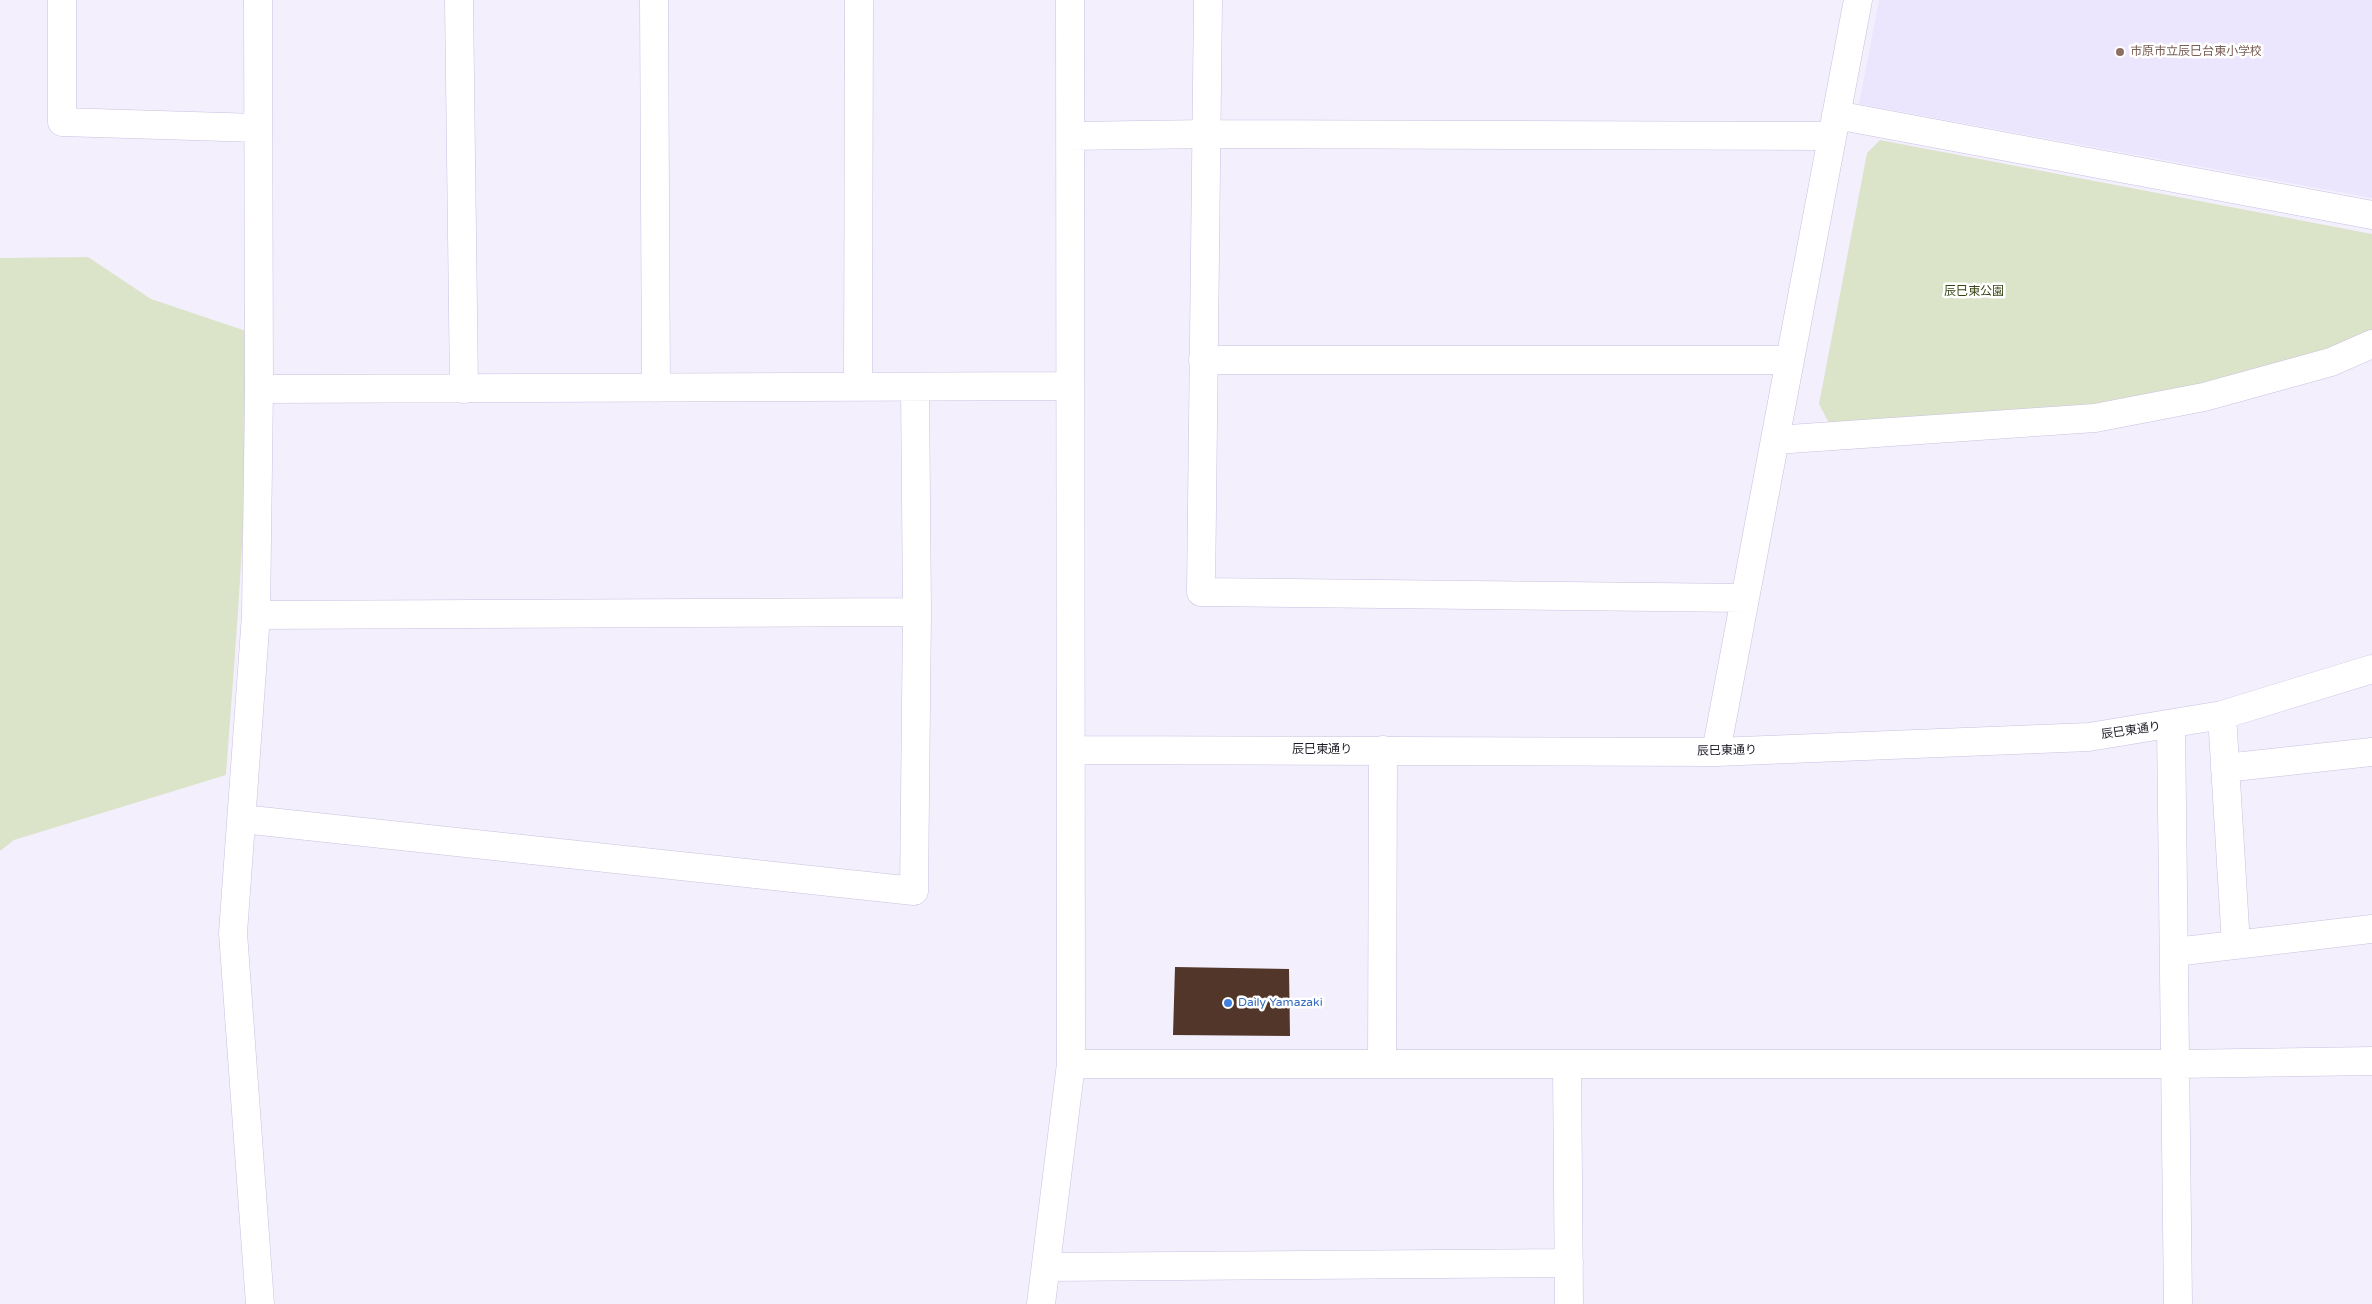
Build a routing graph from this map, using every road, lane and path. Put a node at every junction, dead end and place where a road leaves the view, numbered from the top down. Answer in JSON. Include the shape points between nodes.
{"nodes":[{"id":1,"x":62,"y":0,"type":"edge"},
{"id":2,"x":258,"y":0,"type":"edge"},
{"id":3,"x":459,"y":0,"type":"edge"},
{"id":4,"x":654,"y":0,"type":"edge"},
{"id":5,"x":860,"y":0,"type":"edge"},
{"id":6,"x":1070,"y":0,"type":"edge"},
{"id":7,"x":1208,"y":0,"type":"edge"},
{"id":8,"x":1858,"y":0,"type":"edge"},
{"id":9,"x":1834,"y":126,"type":"junction"},
{"id":10,"x":258,"y":128,"type":"junction"},
{"id":11,"x":1207,"y":134,"type":"junction"},
{"id":12,"x":1070,"y":136,"type":"junction"},
{"id":13,"x":2372,"y":215,"type":"edge"},
{"id":14,"x":2372,"y":344,"type":"edge"},
{"id":15,"x":1204,"y":360,"type":"junction"},
{"id":16,"x":1790,"y":360,"type":"junction"},
{"id":17,"x":1070,"y":386,"type":"junction"},
{"id":18,"x":858,"y":387,"type":"junction"},
{"id":19,"x":915,"y":387,"type":"junction"},
{"id":20,"x":656,"y":388,"type":"junction"},
{"id":21,"x":259,"y":389,"type":"junction"},
{"id":22,"x":464,"y":389,"type":"junction"},
{"id":23,"x":1775,"y":440,"type":"junction"},
{"id":24,"x":1745,"y":598,"type":"junction"},
{"id":25,"x":917,"y":612,"type":"junction"},
{"id":26,"x":256,"y":615,"type":"junction"},
{"id":27,"x":2372,"y":669,"type":"edge"},
{"id":28,"x":2222,"y":715,"type":"junction"},
{"id":29,"x":2171,"y":725,"type":"junction"},
{"id":30,"x":1072,"y":750,"type":"junction"},
{"id":31,"x":1383,"y":750,"type":"junction"},
{"id":32,"x":1716,"y":752,"type":"junction"},
{"id":33,"x":2372,"y":752,"type":"edge"},
{"id":34,"x":2225,"y":768,"type":"junction"},
{"id":35,"x":242,"y":819,"type":"junction"},
{"id":36,"x":2372,"y":929,"type":"edge"},
{"id":37,"x":2236,"y":945,"type":"junction"},
{"id":38,"x":2175,"y":952,"type":"junction"},
{"id":39,"x":2372,"y":1061,"type":"edge"},
{"id":40,"x":1072,"y":1064,"type":"junction"},
{"id":41,"x":1382,"y":1064,"type":"junction"},
{"id":42,"x":1567,"y":1064,"type":"junction"},
{"id":43,"x":2177,"y":1064,"type":"junction"},
{"id":44,"x":1569,"y":1262,"type":"junction"},
{"id":45,"x":1047,"y":1268,"type":"junction"},
{"id":46,"x":260,"y":1304,"type":"edge"},
{"id":47,"x":1041,"y":1304,"type":"edge"},
{"id":48,"x":1569,"y":1304,"type":"edge"},
{"id":49,"x":2178,"y":1304,"type":"edge"}],
"edges":[{"from":1,"to":10,"type":"street","via":[[62,122]]},
{"from":2,"to":10,"type":"street"},
{"from":3,"to":22,"type":"street"},
{"from":4,"to":20,"type":"street"},
{"from":5,"to":18,"type":"street"},
{"from":6,"to":12,"type":"street"},
{"from":7,"to":11,"type":"street"},
{"from":8,"to":9,"type":"street"},
{"from":9,"to":11,"type":"street"},
{"from":9,"to":13,"type":"street"},
{"from":9,"to":16,"type":"street"},
{"from":10,"to":21,"type":"street"},
{"from":11,"to":12,"type":"street"},
{"from":11,"to":15,"type":"street"},
{"from":12,"to":17,"type":"street"},
{"from":14,"to":23,"type":"street","via":[[2330,362],[2204,397],[2095,418]]},
{"from":15,"to":16,"type":"street"},
{"from":15,"to":24,"type":"street","via":[[1201,592]]},
{"from":16,"to":23,"type":"street"},
{"from":17,"to":19,"type":"street"},
{"from":17,"to":30,"type":"street"},
{"from":18,"to":19,"type":"street"},
{"from":18,"to":20,"type":"street"},
{"from":19,"to":25,"type":"street"},
{"from":20,"to":22,"type":"street"},
{"from":21,"to":22,"type":"street"},
{"from":21,"to":26,"type":"street"},
{"from":23,"to":24,"type":"street"},
{"from":24,"to":32,"type":"street"},
{"from":25,"to":26,"type":"street"},
{"from":25,"to":35,"type":"street","via":[[914,890]]},
{"from":26,"to":35,"type":"street"},
{"from":27,"to":28,"type":"street","name":"辰巳東通り"},
{"from":28,"to":29,"type":"street","name":"辰巳東通り"},
{"from":28,"to":34,"type":"street"},
{"from":29,"to":32,"type":"street","name":"辰巳東通り","via":[[2088,737]]},
{"from":29,"to":38,"type":"street"},
{"from":30,"to":31,"type":"street","name":"辰巳東通り"},
{"from":30,"to":40,"type":"street"},
{"from":31,"to":32,"type":"street","name":"辰巳東通り"},
{"from":31,"to":41,"type":"street"},
{"from":33,"to":34,"type":"street"},
{"from":34,"to":37,"type":"street"},
{"from":35,"to":46,"type":"street","via":[[233,933]]},
{"from":36,"to":37,"type":"street"},
{"from":37,"to":38,"type":"street"},
{"from":38,"to":43,"type":"street"},
{"from":39,"to":43,"type":"street"},
{"from":40,"to":41,"type":"street"},
{"from":40,"to":45,"type":"street"},
{"from":41,"to":42,"type":"street"},
{"from":42,"to":43,"type":"street"},
{"from":42,"to":44,"type":"street"},
{"from":43,"to":49,"type":"street"},
{"from":44,"to":45,"type":"street"},
{"from":44,"to":48,"type":"street"},
{"from":45,"to":47,"type":"street"}]}
